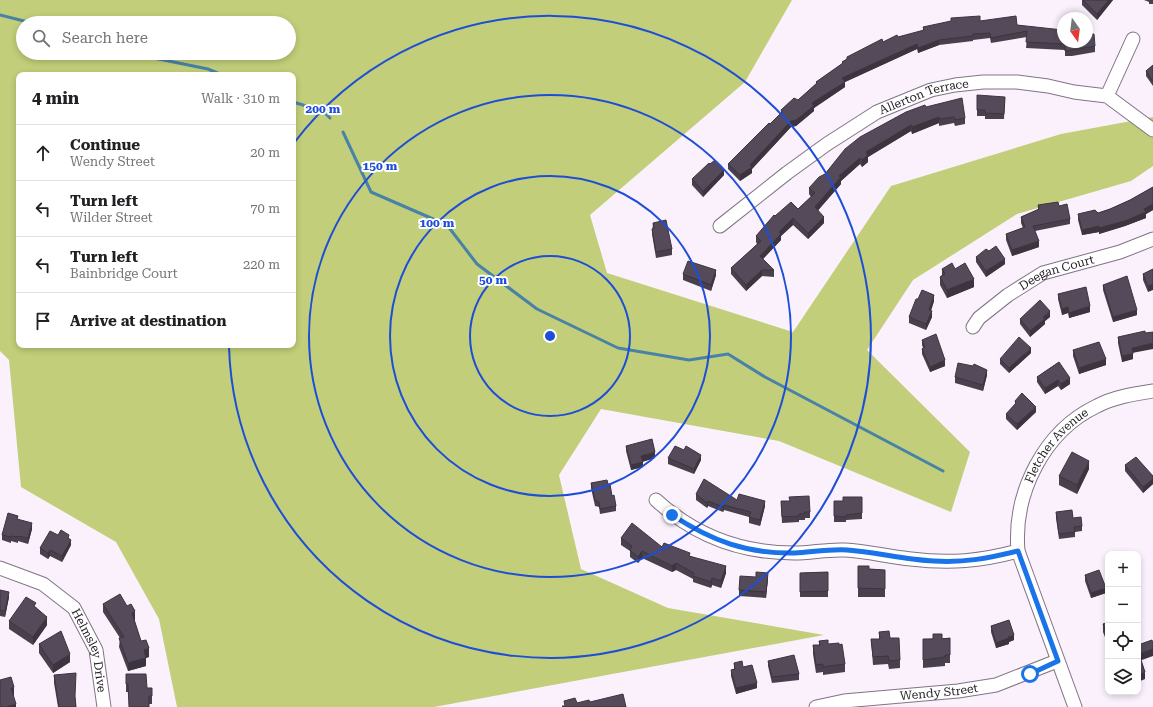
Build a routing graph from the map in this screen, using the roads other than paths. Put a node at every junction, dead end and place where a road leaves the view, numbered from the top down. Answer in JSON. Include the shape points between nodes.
{"nodes":[{"id":1,"x":1133,"y":39,"type":"dead end"},
{"id":2,"x":1107,"y":96,"type":"junction"},
{"id":3,"x":1153,"y":130,"type":"edge"},
{"id":4,"x":720,"y":226,"type":"dead end"},
{"id":5,"x":1153,"y":239,"type":"edge"},
{"id":6,"x":973,"y":327,"type":"dead end"},
{"id":7,"x":1153,"y":391,"type":"edge"},
{"id":8,"x":656,"y":500,"type":"dead end"},
{"id":9,"x":1018,"y":551,"type":"junction"},
{"id":10,"x":0,"y":568,"type":"edge"},
{"id":11,"x":1058,"y":661,"type":"junction"},
{"id":12,"x":104,"y":707,"type":"edge"},
{"id":13,"x":816,"y":707,"type":"edge"},
{"id":14,"x":1075,"y":707,"type":"edge"}],
"edges":[{"from":1,"to":2,"type":"street"},
{"from":2,"to":3,"type":"street","name":"Allerton Terrace"},
{"from":2,"to":4,"type":"street","name":"Allerton Terrace","via":[[1017,82],[983,82],[931,90],[877,112],[827,144]]},
{"from":5,"to":6,"type":"street","name":"Deegan Court","via":[[1120,252],[1044,273],[1008,295],[979,318]]},
{"from":7,"to":9,"type":"street","name":"Fletcher Avenue","via":[[1097,405],[1052,441],[1035,465],[1024,494]]},
{"from":8,"to":9,"type":"street","via":[[672,515],[715,540],[765,552],[844,550],[909,559],[962,562]]},
{"from":9,"to":11,"type":"street"},
{"from":10,"to":12,"type":"street","name":"Helmsley Drive","via":[[43,584],[74,608],[96,650]]},
{"from":11,"to":13,"type":"street","name":"Wendy Street","via":[[996,685],[844,701]]},
{"from":11,"to":14,"type":"street"}]}
